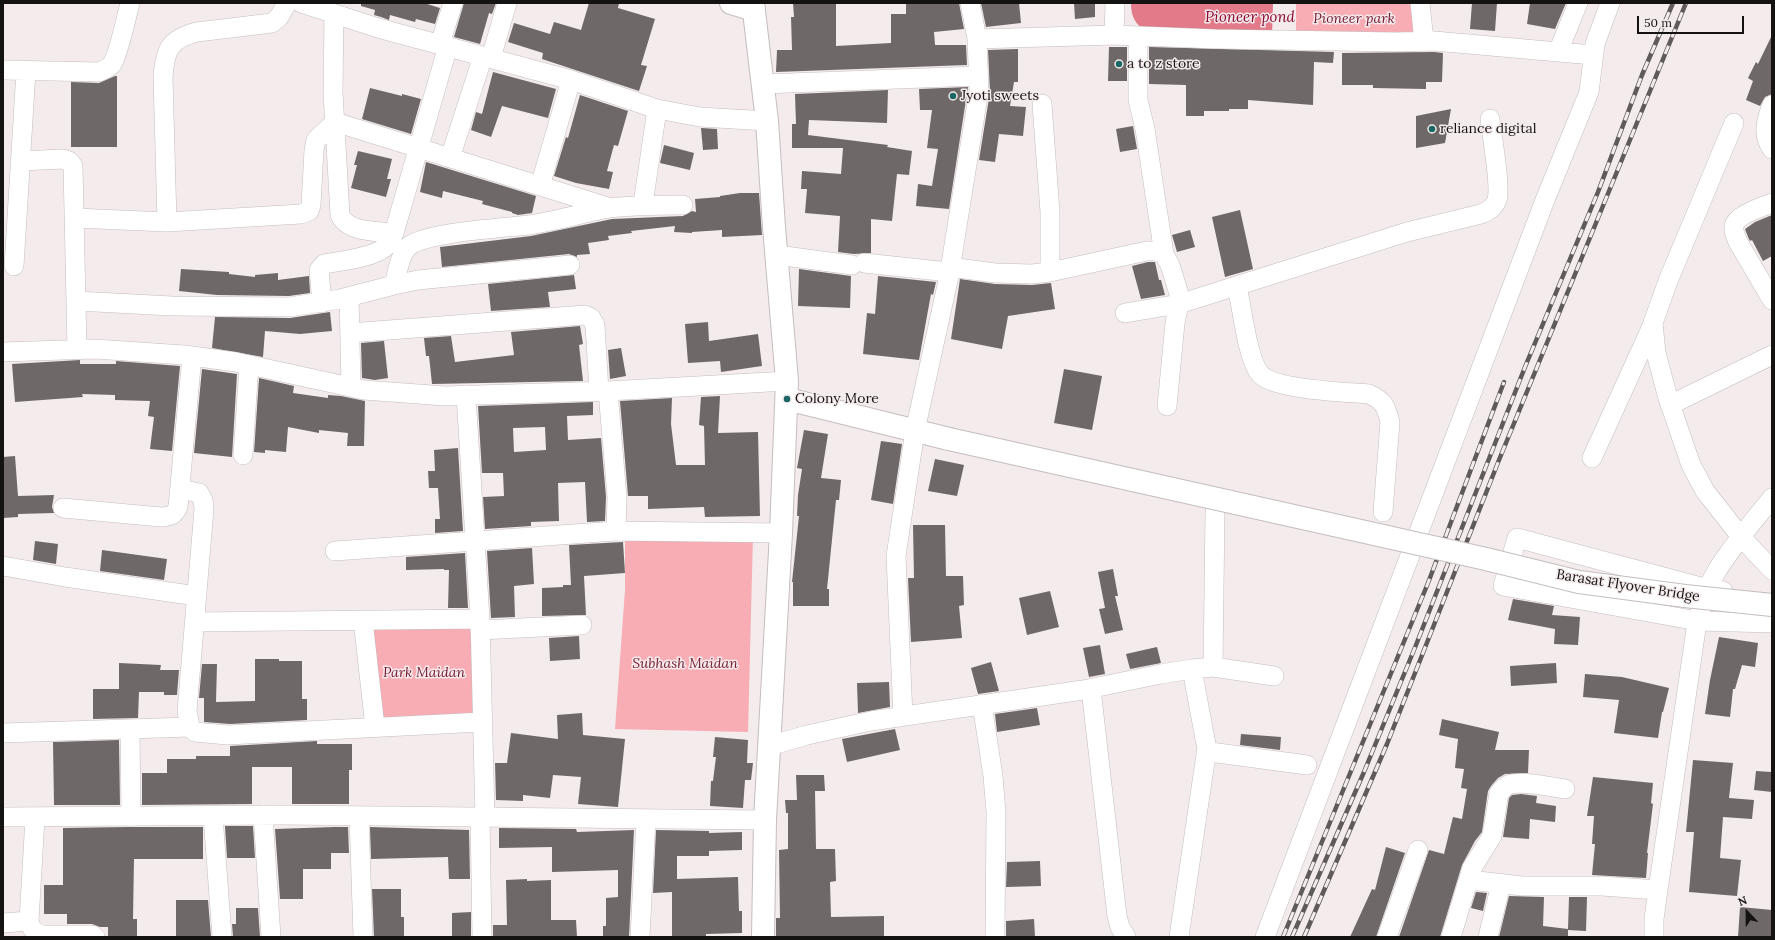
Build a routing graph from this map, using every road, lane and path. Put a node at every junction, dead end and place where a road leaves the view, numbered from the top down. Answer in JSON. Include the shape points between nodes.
{"nodes":[{"id":1,"x":130,"y":3,"type":"edge"},
{"id":2,"x":287,"y":3,"type":"edge"},
{"id":3,"x":301,"y":3,"type":"edge"},
{"id":4,"x":453,"y":3,"type":"edge"},
{"id":5,"x":507,"y":3,"type":"edge"},
{"id":6,"x":731,"y":3,"type":"edge"},
{"id":7,"x":970,"y":3,"type":"edge"},
{"id":8,"x":1114,"y":3,"type":"edge"},
{"id":9,"x":1420,"y":3,"type":"edge"},
{"id":10,"x":1578,"y":3,"type":"edge"},
{"id":11,"x":1610,"y":3,"type":"edge"},
{"id":12,"x":753,"y":7,"type":"edge"},
{"id":13,"x":334,"y":14,"type":"junction"},
{"id":14,"x":1114,"y":35,"type":"junction"},
{"id":15,"x":1138,"y":36,"type":"junction"},
{"id":16,"x":977,"y":39,"type":"junction"},
{"id":17,"x":1424,"y":41,"type":"junction"},
{"id":18,"x":444,"y":45,"type":"junction"},
{"id":19,"x":1558,"y":52,"type":"junction"},
{"id":20,"x":1593,"y":55,"type":"junction"},
{"id":21,"x":487,"y":57,"type":"junction"},
{"id":22,"x":3,"y":70,"type":"edge"},
{"id":23,"x":26,"y":71,"type":"junction"},
{"id":24,"x":978,"y":76,"type":"junction"},
{"id":25,"x":571,"y":80,"type":"junction"},
{"id":26,"x":762,"y":84,"type":"junction"},
{"id":27,"x":1042,"y":104,"type":"dead end"},
{"id":28,"x":1772,"y":105,"type":"edge"},
{"id":29,"x":657,"y":109,"type":"junction"},
{"id":30,"x":1490,"y":119,"type":"dead end"},
{"id":31,"x":767,"y":121,"type":"junction"},
{"id":32,"x":335,"y":122,"type":"junction"},
{"id":33,"x":1734,"y":123,"type":"dead end"},
{"id":34,"x":419,"y":148,"type":"junction"},
{"id":35,"x":1772,"y":149,"type":"edge"},
{"id":36,"x":450,"y":158,"type":"junction"},
{"id":37,"x":20,"y":161,"type":"junction"},
{"id":38,"x":540,"y":186,"type":"junction"},
{"id":39,"x":1772,"y":202,"type":"edge"},
{"id":40,"x":643,"y":204,"type":"junction"},
{"id":41,"x":682,"y":205,"type":"dead end"},
{"id":42,"x":611,"y":208,"type":"junction"},
{"id":43,"x":75,"y":218,"type":"junction"},
{"id":44,"x":167,"y":222,"type":"junction"},
{"id":45,"x":394,"y":233,"type":"junction"},
{"id":46,"x":1164,"y":254,"type":"junction"},
{"id":47,"x":777,"y":255,"type":"junction"},
{"id":48,"x":570,"y":265,"type":"dead end"},
{"id":49,"x":14,"y":266,"type":"dead end"},
{"id":50,"x":950,"y":269,"type":"junction"},
{"id":51,"x":1050,"y":272,"type":"junction"},
{"id":52,"x":394,"y":285,"type":"junction"},
{"id":53,"x":1237,"y":286,"type":"junction"},
{"id":54,"x":349,"y":297,"type":"junction"},
{"id":55,"x":1772,"y":300,"type":"edge"},
{"id":56,"x":76,"y":301,"type":"junction"},
{"id":57,"x":322,"y":302,"type":"junction"},
{"id":58,"x":1179,"y":304,"type":"junction"},
{"id":59,"x":1125,"y":313,"type":"dead end"},
{"id":60,"x":1654,"y":323,"type":"junction"},
{"id":61,"x":350,"y":334,"type":"junction"},
{"id":62,"x":77,"y":349,"type":"junction"},
{"id":63,"x":3,"y":352,"type":"edge"},
{"id":64,"x":1772,"y":355,"type":"edge"},
{"id":65,"x":192,"y":356,"type":"junction"},
{"id":66,"x":249,"y":365,"type":"junction"},
{"id":67,"x":351,"y":388,"type":"junction"},
{"id":68,"x":787,"y":390,"type":"junction"},
{"id":69,"x":604,"y":391,"type":"junction"},
{"id":70,"x":466,"y":395,"type":"junction"},
{"id":71,"x":1670,"y":405,"type":"junction"},
{"id":72,"x":1166,"y":406,"type":"dead end"},
{"id":73,"x":915,"y":431,"type":"junction"},
{"id":74,"x":243,"y":455,"type":"dead end"},
{"id":75,"x":1592,"y":458,"type":"dead end"},
{"id":76,"x":180,"y":490,"type":"junction"},
{"id":77,"x":1772,"y":498,"type":"edge"},
{"id":78,"x":64,"y":508,"type":"dead end"},
{"id":79,"x":1215,"y":512,"type":"dead end"},
{"id":80,"x":1383,"y":512,"type":"dead end"},
{"id":81,"x":616,"y":531,"type":"junction"},
{"id":82,"x":781,"y":532,"type":"junction"},
{"id":83,"x":1741,"y":537,"type":"junction"},
{"id":84,"x":475,"y":541,"type":"junction"},
{"id":85,"x":335,"y":551,"type":"dead end"},
{"id":86,"x":3,"y":566,"type":"edge"},
{"id":87,"x":1772,"y":570,"type":"edge"},
{"id":88,"x":1708,"y":589,"type":"junction"},
{"id":89,"x":197,"y":596,"type":"junction"},
{"id":90,"x":1772,"y":596,"type":"edge"},
{"id":91,"x":1772,"y":605,"type":"edge"},
{"id":92,"x":363,"y":620,"type":"junction"},
{"id":93,"x":1698,"y":621,"type":"junction"},
{"id":94,"x":194,"y":622,"type":"junction"},
{"id":95,"x":1772,"y":623,"type":"edge"},
{"id":96,"x":480,"y":624,"type":"junction"},
{"id":97,"x":582,"y":625,"type":"dead end"},
{"id":98,"x":1213,"y":667,"type":"junction"},
{"id":99,"x":1192,"y":669,"type":"junction"},
{"id":100,"x":1274,"y":676,"type":"dead end"},
{"id":101,"x":1091,"y":689,"type":"junction"},
{"id":102,"x":982,"y":704,"type":"junction"},
{"id":103,"x":903,"y":716,"type":"junction"},
{"id":104,"x":482,"y":722,"type":"junction"},
{"id":105,"x":190,"y":727,"type":"junction"},
{"id":106,"x":375,"y":728,"type":"junction"},
{"id":107,"x":130,"y":729,"type":"junction"},
{"id":108,"x":3,"y":733,"type":"edge"},
{"id":109,"x":769,"y":746,"type":"junction"},
{"id":110,"x":1207,"y":748,"type":"junction"},
{"id":111,"x":1307,"y":765,"type":"dead end"},
{"id":112,"x":1565,"y":789,"type":"dead end"},
{"id":113,"x":263,"y":815,"type":"junction"},
{"id":114,"x":213,"y":816,"type":"junction"},
{"id":115,"x":359,"y":816,"type":"junction"},
{"id":116,"x":3,"y":817,"type":"edge"},
{"id":117,"x":131,"y":817,"type":"junction"},
{"id":118,"x":483,"y":817,"type":"junction"},
{"id":119,"x":35,"y":818,"type":"junction"},
{"id":120,"x":646,"y":819,"type":"junction"},
{"id":121,"x":765,"y":820,"type":"junction"},
{"id":122,"x":1418,"y":850,"type":"dead end"},
{"id":123,"x":1469,"y":880,"type":"junction"},
{"id":124,"x":1502,"y":884,"type":"junction"},
{"id":125,"x":1658,"y":890,"type":"junction"},
{"id":126,"x":29,"y":921,"type":"junction"},
{"id":127,"x":3,"y":923,"type":"edge"},
{"id":128,"x":95,"y":937,"type":"edge"},
{"id":129,"x":222,"y":937,"type":"edge"},
{"id":130,"x":272,"y":937,"type":"edge"},
{"id":131,"x":363,"y":937,"type":"edge"},
{"id":132,"x":482,"y":937,"type":"edge"},
{"id":133,"x":640,"y":937,"type":"edge"},
{"id":134,"x":763,"y":937,"type":"edge"},
{"id":135,"x":995,"y":937,"type":"edge"},
{"id":136,"x":1126,"y":937,"type":"edge"},
{"id":137,"x":1179,"y":937,"type":"edge"},
{"id":138,"x":1265,"y":937,"type":"edge"},
{"id":139,"x":1387,"y":937,"type":"edge"},
{"id":140,"x":1451,"y":937,"type":"edge"},
{"id":141,"x":1488,"y":937,"type":"edge"},
{"id":142,"x":1654,"y":937,"type":"edge"}],
"edges":[{"from":1,"to":23,"type":"street","via":[[116,55],[108,68],[98,72]]},
{"from":2,"to":44,"type":"street","via":[[272,23],[186,34],[168,48],[163,77]]},
{"from":3,"to":13,"type":"street"},
{"from":4,"to":18,"type":"street"},
{"from":5,"to":21,"type":"street"},
{"from":6,"to":12,"type":"main road"},
{"from":7,"to":16,"type":"street"},
{"from":8,"to":14,"type":"street"},
{"from":9,"to":17,"type":"street"},
{"from":10,"to":19,"type":"street"},
{"from":11,"to":20,"type":"street","via":[[1594,44]]},
{"from":12,"to":26,"type":"main road"},
{"from":13,"to":18,"type":"street"},
{"from":13,"to":32,"type":"street","via":[[332,68]]},
{"from":14,"to":15,"type":"street"},
{"from":14,"to":16,"type":"street"},
{"from":15,"to":17,"type":"street"},
{"from":15,"to":46,"type":"street","via":[[1138,100],[1145,129]]},
{"from":16,"to":24,"type":"street"},
{"from":17,"to":19,"type":"street"},
{"from":18,"to":21,"type":"street"},
{"from":18,"to":34,"type":"street"},
{"from":19,"to":20,"type":"street"},
{"from":20,"to":138,"type":"street","via":[[1589,92],[1539,215]]},
{"from":21,"to":25,"type":"street"},
{"from":21,"to":36,"type":"street"},
{"from":22,"to":23,"type":"street"},
{"from":23,"to":37,"type":"street"},
{"from":24,"to":26,"type":"street"},
{"from":24,"to":50,"type":"street","via":[[979,90]]},
{"from":25,"to":29,"type":"street"},
{"from":25,"to":38,"type":"street"},
{"from":26,"to":31,"type":"main road"},
{"from":27,"to":51,"type":"street","via":[[1050,212]]},
{"from":28,"to":35,"type":"street","via":[[1765,134]]},
{"from":29,"to":31,"type":"street","via":[[700,116]]},
{"from":29,"to":40,"type":"street"},
{"from":30,"to":53,"type":"street","via":[[1497,187],[1497,200],[1492,208],[1481,214],[1407,232]]},
{"from":31,"to":47,"type":"main road"},
{"from":32,"to":34,"type":"street"},
{"from":32,"to":44,"type":"street","via":[[316,140],[311,205],[308,211],[292,216]]},
{"from":32,"to":45,"type":"street","via":[[339,207],[344,222],[357,228]]},
{"from":33,"to":60,"type":"street","via":[[1668,282]]},
{"from":34,"to":36,"type":"street"},
{"from":34,"to":45,"type":"street"},
{"from":36,"to":38,"type":"street"},
{"from":37,"to":43,"type":"street","via":[[69,161],[74,170]]},
{"from":37,"to":49,"type":"street"},
{"from":38,"to":42,"type":"street"},
{"from":39,"to":55,"type":"street","via":[[1738,219],[1734,226],[1738,242]]},
{"from":40,"to":41,"type":"street"},
{"from":40,"to":42,"type":"street"},
{"from":42,"to":52,"type":"street","via":[[553,221],[435,236],[420,241],[408,246]]},
{"from":43,"to":44,"type":"street"},
{"from":43,"to":56,"type":"street"},
{"from":45,"to":57,"type":"street","via":[[384,249],[324,264],[319,270]]},
{"from":46,"to":51,"type":"street","via":[[1147,251]]},
{"from":46,"to":58,"type":"street","via":[[1179,294]]},
{"from":47,"to":50,"type":"street","via":[[858,264]]},
{"from":47,"to":68,"type":"main road"},
{"from":48,"to":52,"type":"street","via":[[477,273]]},
{"from":50,"to":51,"type":"street","via":[[1013,274]]},
{"from":50,"to":73,"type":"street"},
{"from":52,"to":54,"type":"street"},
{"from":53,"to":58,"type":"street"},
{"from":53,"to":80,"type":"street","via":[[1251,353],[1261,374],[1286,385],[1369,394],[1380,399],[1386,407],[1390,422]]},
{"from":54,"to":57,"type":"street"},
{"from":54,"to":61,"type":"street"},
{"from":56,"to":57,"type":"street","via":[[248,308],[290,307]]},
{"from":56,"to":62,"type":"street"},
{"from":58,"to":59,"type":"street"},
{"from":58,"to":72,"type":"street"},
{"from":60,"to":71,"type":"street","via":[[1656,353]]},
{"from":60,"to":75,"type":"street"},
{"from":61,"to":67,"type":"street"},
{"from":61,"to":69,"type":"street","via":[[585,315],[591,318],[594,325]]},
{"from":62,"to":63,"type":"street"},
{"from":62,"to":65,"type":"street"},
{"from":64,"to":71,"type":"street"},
{"from":65,"to":66,"type":"street"},
{"from":65,"to":76,"type":"street"},
{"from":66,"to":67,"type":"street"},
{"from":66,"to":74,"type":"street"},
{"from":67,"to":70,"type":"street"},
{"from":68,"to":69,"type":"street"},
{"from":68,"to":73,"type":"main road","name":"Barasat Flyover Bridge"},
{"from":68,"to":82,"type":"main road"},
{"from":69,"to":70,"type":"street"},
{"from":69,"to":81,"type":"street","via":[[617,497]]},
{"from":70,"to":84,"type":"street"},
{"from":71,"to":83,"type":"street","via":[[1691,465],[1705,491]]},
{"from":73,"to":91,"type":"main road","name":"Barasat Flyover Bridge","bridge":true,"via":[[1579,582]]},
{"from":73,"to":103,"type":"street","via":[[896,556]]},
{"from":76,"to":78,"type":"street","via":[[178,507],[171,516]]},
{"from":76,"to":89,"type":"street","via":[[199,493],[203,500]]},
{"from":77,"to":83,"type":"street"},
{"from":79,"to":98,"type":"street"},
{"from":81,"to":82,"type":"street"},
{"from":81,"to":84,"type":"street"},
{"from":82,"to":109,"type":"main road"},
{"from":83,"to":87,"type":"street"},
{"from":83,"to":88,"type":"street","via":[[1714,575]]},
{"from":84,"to":85,"type":"street"},
{"from":84,"to":96,"type":"street"},
{"from":86,"to":89,"type":"street"},
{"from":88,"to":90,"type":"street"},
{"from":88,"to":93,"type":"street"},
{"from":88,"to":93,"type":"street","via":[[1517,538],[1503,586]]},
{"from":89,"to":94,"type":"street"},
{"from":92,"to":94,"type":"street"},
{"from":92,"to":96,"type":"street"},
{"from":92,"to":106,"type":"street"},
{"from":93,"to":95,"type":"street"},
{"from":93,"to":125,"type":"street"},
{"from":94,"to":105,"type":"street","via":[[187,711]]},
{"from":96,"to":97,"type":"street"},
{"from":96,"to":104,"type":"street"},
{"from":98,"to":99,"type":"street"},
{"from":98,"to":100,"type":"street"},
{"from":99,"to":101,"type":"street"},
{"from":99,"to":110,"type":"street"},
{"from":101,"to":102,"type":"street"},
{"from":101,"to":136,"type":"street","via":[[1118,916],[1120,928]]},
{"from":102,"to":103,"type":"street"},
{"from":102,"to":135,"type":"street","via":[[996,812]]},
{"from":103,"to":109,"type":"street","via":[[807,735]]},
{"from":104,"to":106,"type":"street"},
{"from":104,"to":118,"type":"street"},
{"from":105,"to":106,"type":"street","via":[[195,732],[227,735]]},
{"from":105,"to":107,"type":"street"},
{"from":107,"to":108,"type":"street"},
{"from":107,"to":117,"type":"street"},
{"from":109,"to":121,"type":"main road"},
{"from":110,"to":111,"type":"street","via":[[1210,752],[1218,754]]},
{"from":110,"to":137,"type":"street"},
{"from":112,"to":123,"type":"street","via":[[1518,783],[1503,789],[1499,793],[1492,836],[1476,860]]},
{"from":113,"to":114,"type":"street"},
{"from":113,"to":115,"type":"street"},
{"from":113,"to":130,"type":"street"},
{"from":114,"to":117,"type":"street"},
{"from":114,"to":129,"type":"street"},
{"from":115,"to":118,"type":"street"},
{"from":115,"to":131,"type":"street"},
{"from":116,"to":119,"type":"street"},
{"from":117,"to":119,"type":"street"},
{"from":118,"to":120,"type":"street"},
{"from":118,"to":132,"type":"street"},
{"from":119,"to":126,"type":"street"},
{"from":120,"to":121,"type":"street"},
{"from":120,"to":133,"type":"street"},
{"from":121,"to":134,"type":"main road"},
{"from":122,"to":139,"type":"street"},
{"from":123,"to":124,"type":"street"},
{"from":123,"to":140,"type":"street"},
{"from":124,"to":125,"type":"street"},
{"from":124,"to":141,"type":"street"},
{"from":125,"to":142,"type":"street"},
{"from":126,"to":127,"type":"street"},
{"from":126,"to":128,"type":"street","via":[[35,933],[42,935]]}]}
